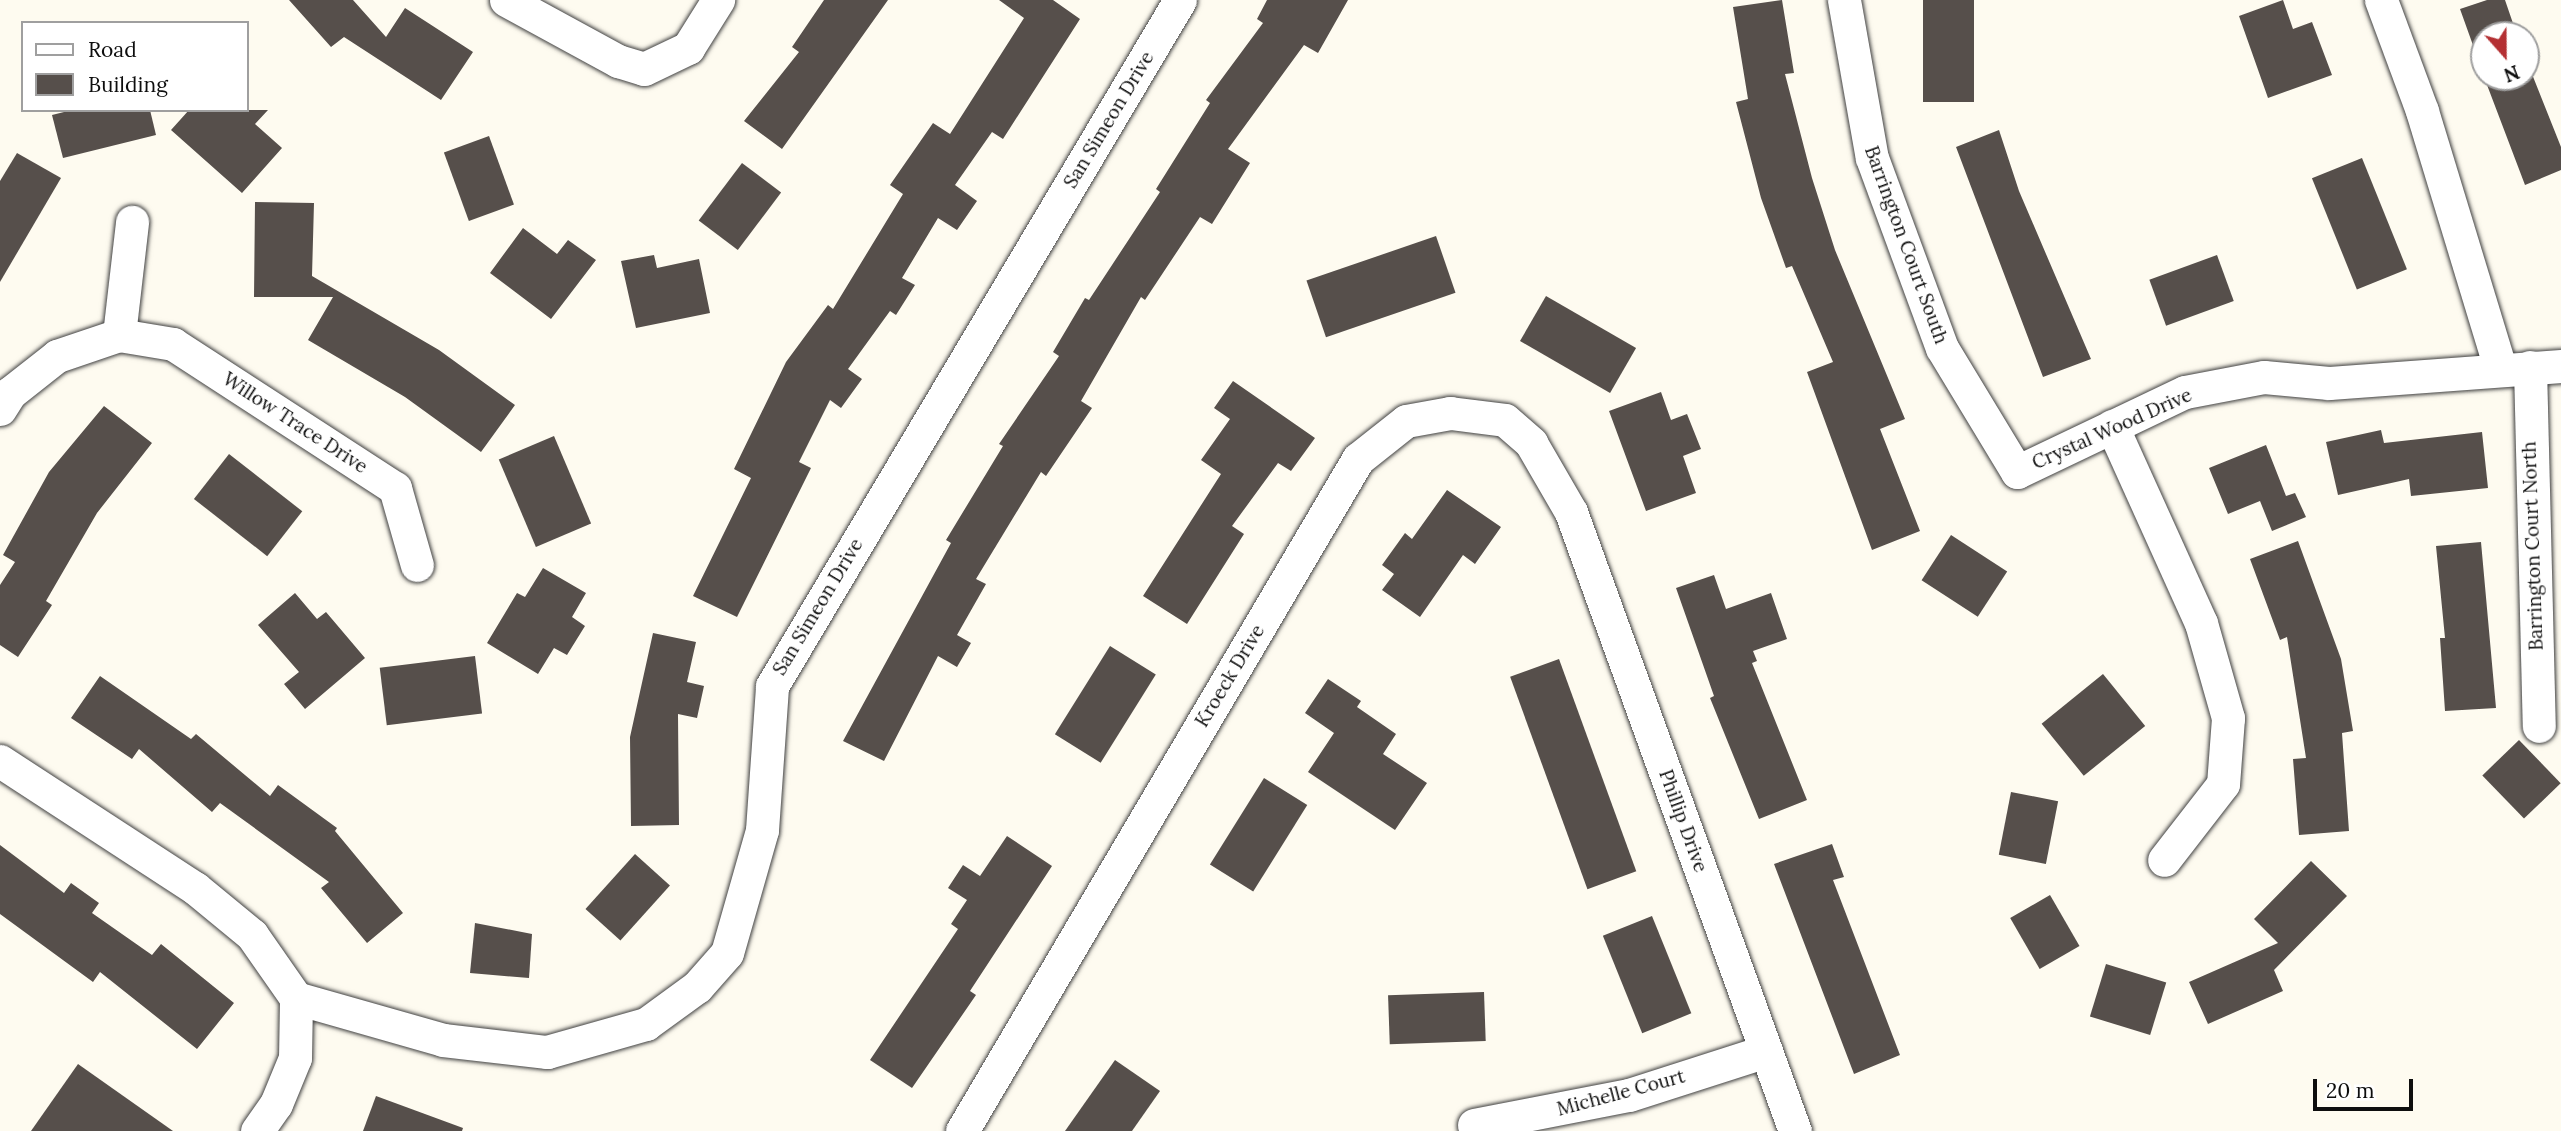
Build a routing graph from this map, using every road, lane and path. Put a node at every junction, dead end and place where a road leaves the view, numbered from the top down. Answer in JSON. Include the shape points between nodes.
{"nodes":[{"id":1,"x":506,"y":0,"type":"edge"},
{"id":2,"x":718,"y":0,"type":"edge"},
{"id":3,"x":1180,"y":0,"type":"edge"},
{"id":4,"x":1844,"y":0,"type":"edge"},
{"id":5,"x":2381,"y":0,"type":"edge"},
{"id":6,"x":132,"y":222,"type":"dead end"},
{"id":7,"x":119,"y":335,"type":"junction"},
{"id":8,"x":2530,"y":367,"type":"edge"},
{"id":9,"x":0,"y":409,"type":"edge"},
{"id":10,"x":2112,"y":426,"type":"junction"},
{"id":11,"x":2017,"y":472,"type":"joint"},
{"id":12,"x":1571,"y":512,"type":"joint"},
{"id":13,"x":417,"y":565,"type":"dead end"},
{"id":14,"x":2539,"y":726,"type":"dead end"},
{"id":15,"x":0,"y":761,"type":"edge"},
{"id":16,"x":2164,"y":860,"type":"dead end"},
{"id":17,"x":296,"y":998,"type":"junction"},
{"id":18,"x":1766,"y":1051,"type":"junction"},
{"id":19,"x":1474,"y":1125,"type":"dead end"},
{"id":20,"x":257,"y":1131,"type":"edge"},
{"id":21,"x":962,"y":1131,"type":"edge"},
{"id":22,"x":1795,"y":1131,"type":"edge"}],
"edges":[{"from":1,"to":2,"type":"street","via":[[618,61],[644,69],[688,47]]},
{"from":3,"to":17,"type":"street","name":"San Simeon Drive","via":[[772,686],[762,830],[727,953],[697,987],[646,1024],[547,1052],[443,1040]]},
{"from":4,"to":11,"type":"street","name":"Barrington Court South","via":[[1872,158],[1942,348]]},
{"from":5,"to":8,"type":"street","via":[[2421,111]]},
{"from":6,"to":7,"type":"street"},
{"from":7,"to":9,"type":"street","name":"Willow Trace Drive","via":[[57,356],[10,393]]},
{"from":7,"to":13,"type":"street","name":"Willow Trace Drive","via":[[173,344],[395,488]]},
{"from":8,"to":10,"type":"street","name":"Crystal Wood Drive","via":[[2329,383],[2264,377],[2185,392]]},
{"from":8,"to":14,"type":"street","name":"Barrington Court North"},
{"from":10,"to":11,"type":"street","name":"Crystal Wood Drive"},
{"from":10,"to":16,"type":"street","via":[[2201,623],[2228,718],[2223,784]]},
{"from":12,"to":18,"type":"street","name":"Phillip Drive"},
{"from":12,"to":21,"type":"street","name":"Kroeck Drive","via":[[1531,443],[1505,420],[1450,413],[1406,421],[1359,459]]},
{"from":15,"to":17,"type":"street","via":[[195,888],[252,935]]},
{"from":17,"to":20,"type":"street","via":[[295,1058],[276,1104]]},
{"from":18,"to":19,"type":"street","name":"Michelle Court","via":[[1629,1095]]},
{"from":18,"to":22,"type":"street","name":"Phillip Drive"}]}
